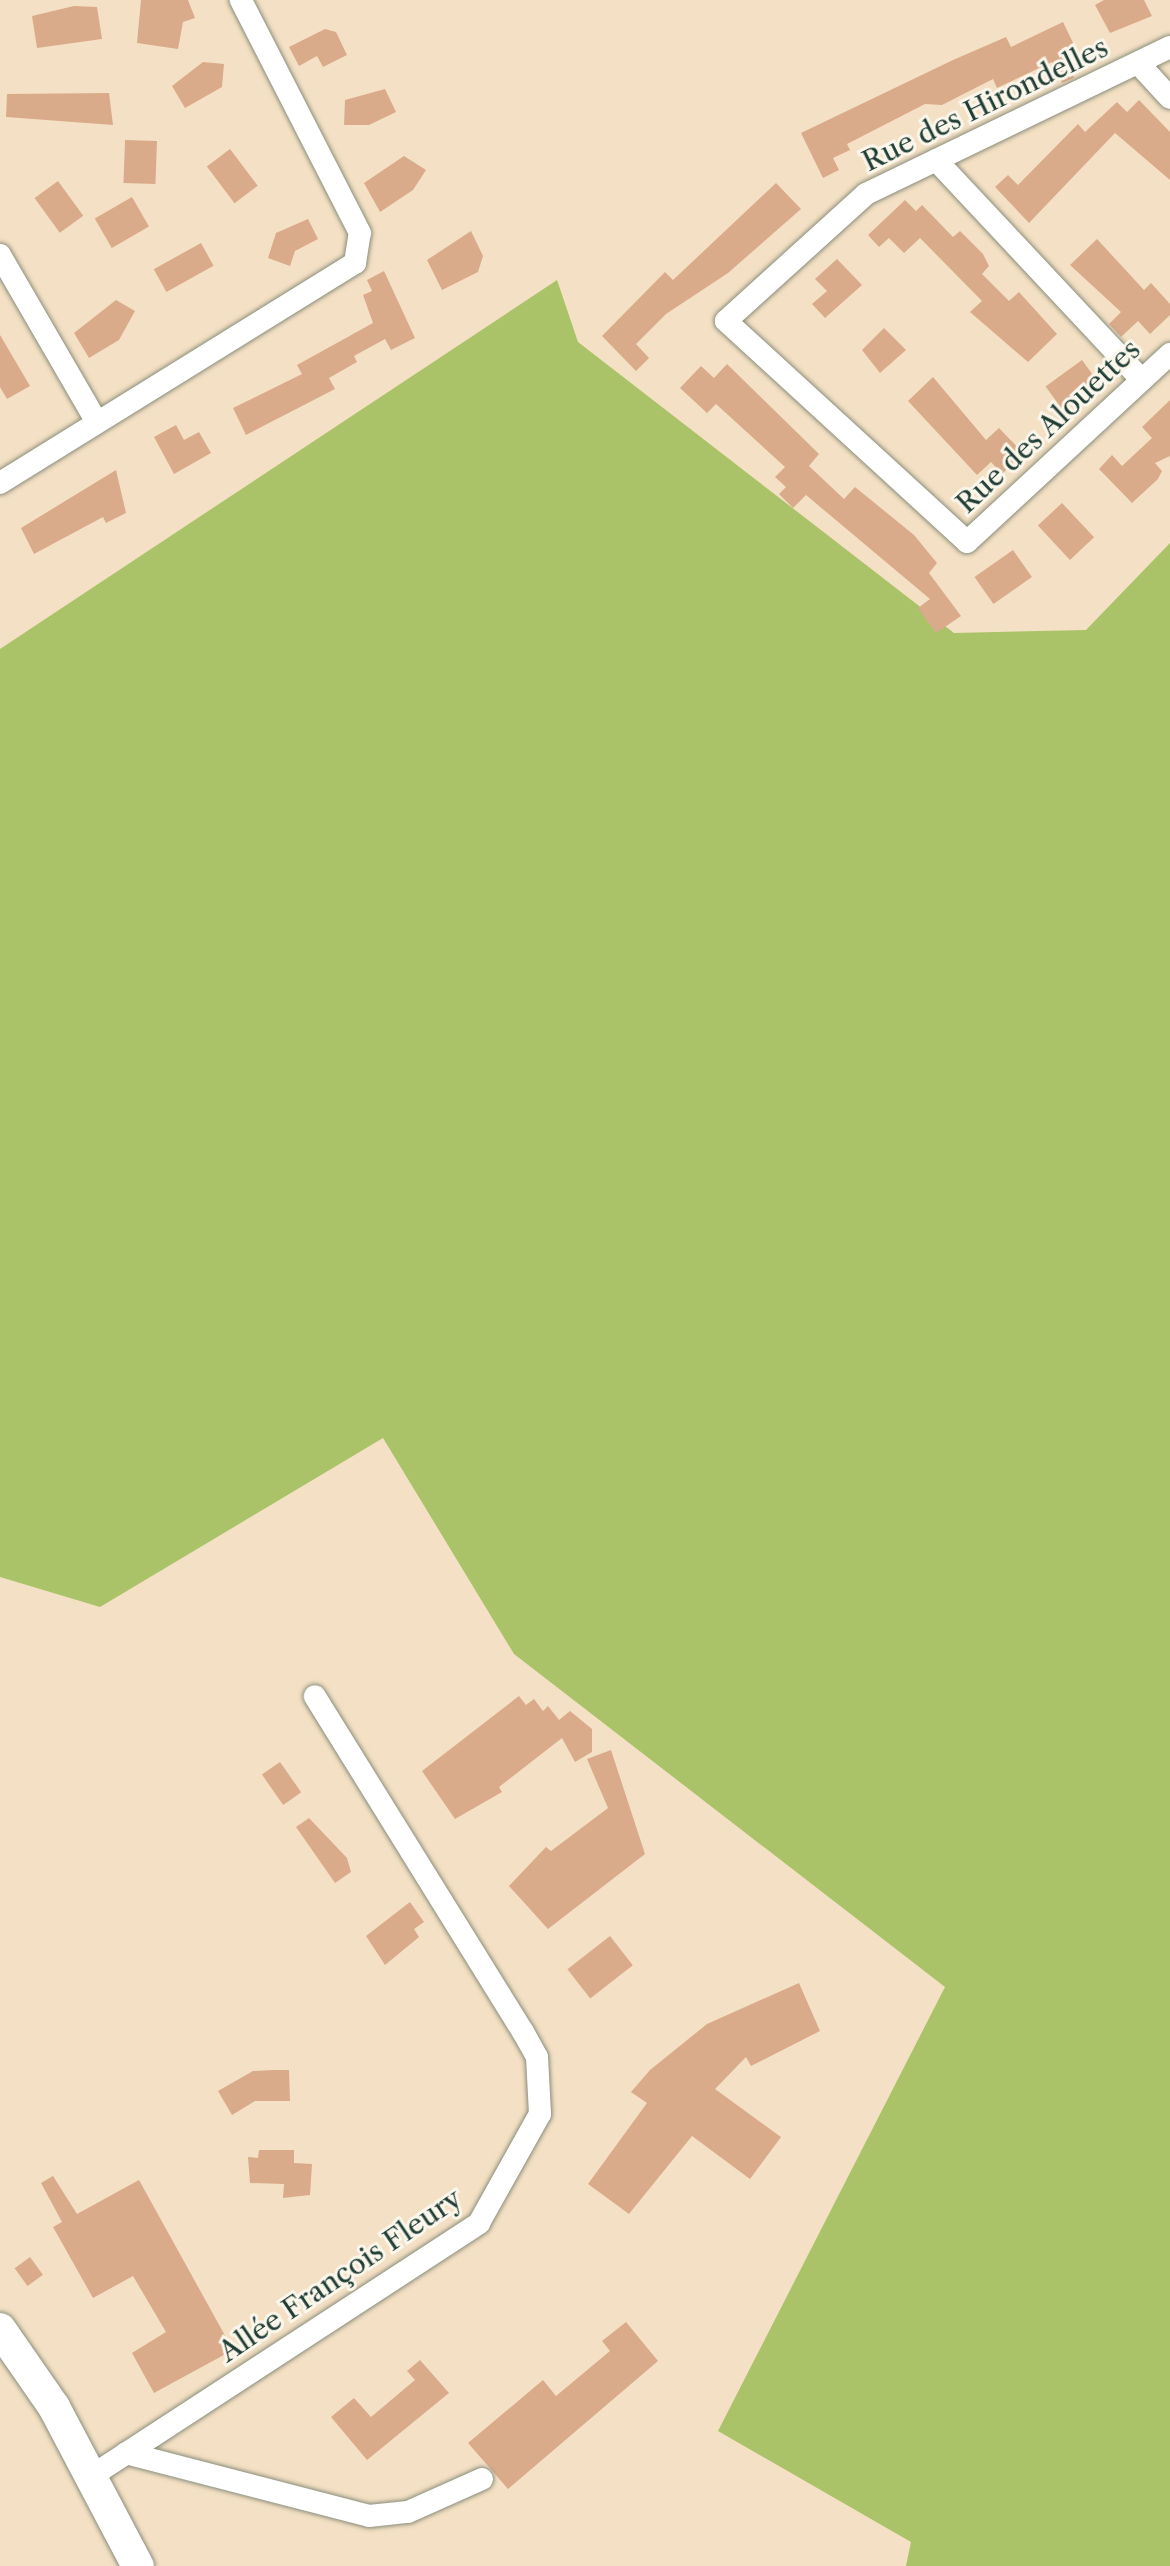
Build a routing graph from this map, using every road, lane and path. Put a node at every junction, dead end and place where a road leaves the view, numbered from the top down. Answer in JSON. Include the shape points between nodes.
{"nodes":[{"id":1,"x":241,"y":0,"type":"edge"},
{"id":2,"x":1170,"y":47,"type":"edge"},
{"id":3,"x":1138,"y":63,"type":"junction"},
{"id":4,"x":1170,"y":98,"type":"edge"},
{"id":5,"x":936,"y":160,"type":"junction"},
{"id":6,"x":0,"y":255,"type":"edge"},
{"id":7,"x":1170,"y":354,"type":"edge"},
{"id":8,"x":1142,"y":380,"type":"junction"},
{"id":9,"x":97,"y":422,"type":"junction"},
{"id":10,"x":0,"y":483,"type":"edge"},
{"id":11,"x":967,"y":542,"type":"joint"},
{"id":12,"x":315,"y":1696,"type":"dead end"},
{"id":13,"x":0,"y":2329,"type":"edge"},
{"id":14,"x":126,"y":2453,"type":"junction"},
{"id":15,"x":93,"y":2475,"type":"junction"},
{"id":16,"x":482,"y":2479,"type":"dead end"},
{"id":17,"x":138,"y":2566,"type":"edge"}],
"edges":[{"from":1,"to":9,"type":"street","via":[[360,233],[355,263]]},
{"from":2,"to":3,"type":"street","name":"Rue des Hirondelles"},
{"from":3,"to":4,"type":"street"},
{"from":3,"to":5,"type":"street","name":"Rue des Hirondelles"},
{"from":5,"to":8,"type":"street"},
{"from":5,"to":11,"type":"street","name":"Rue des Hirondelles","via":[[866,194],[726,321]]},
{"from":6,"to":9,"type":"street"},
{"from":7,"to":8,"type":"street","name":"Rue des Alouettes"},
{"from":8,"to":11,"type":"street","name":"Rue des Alouettes"},
{"from":9,"to":10,"type":"street"},
{"from":12,"to":14,"type":"street","name":"Allée François Fleury","via":[[530,2045],[540,2114],[479,2223]]},
{"from":13,"to":15,"type":"main road"},
{"from":14,"to":15,"type":"street","name":"Allée François Fleury"},
{"from":14,"to":16,"type":"street","via":[[369,2516],[408,2512]]},
{"from":15,"to":17,"type":"main road"}]}
